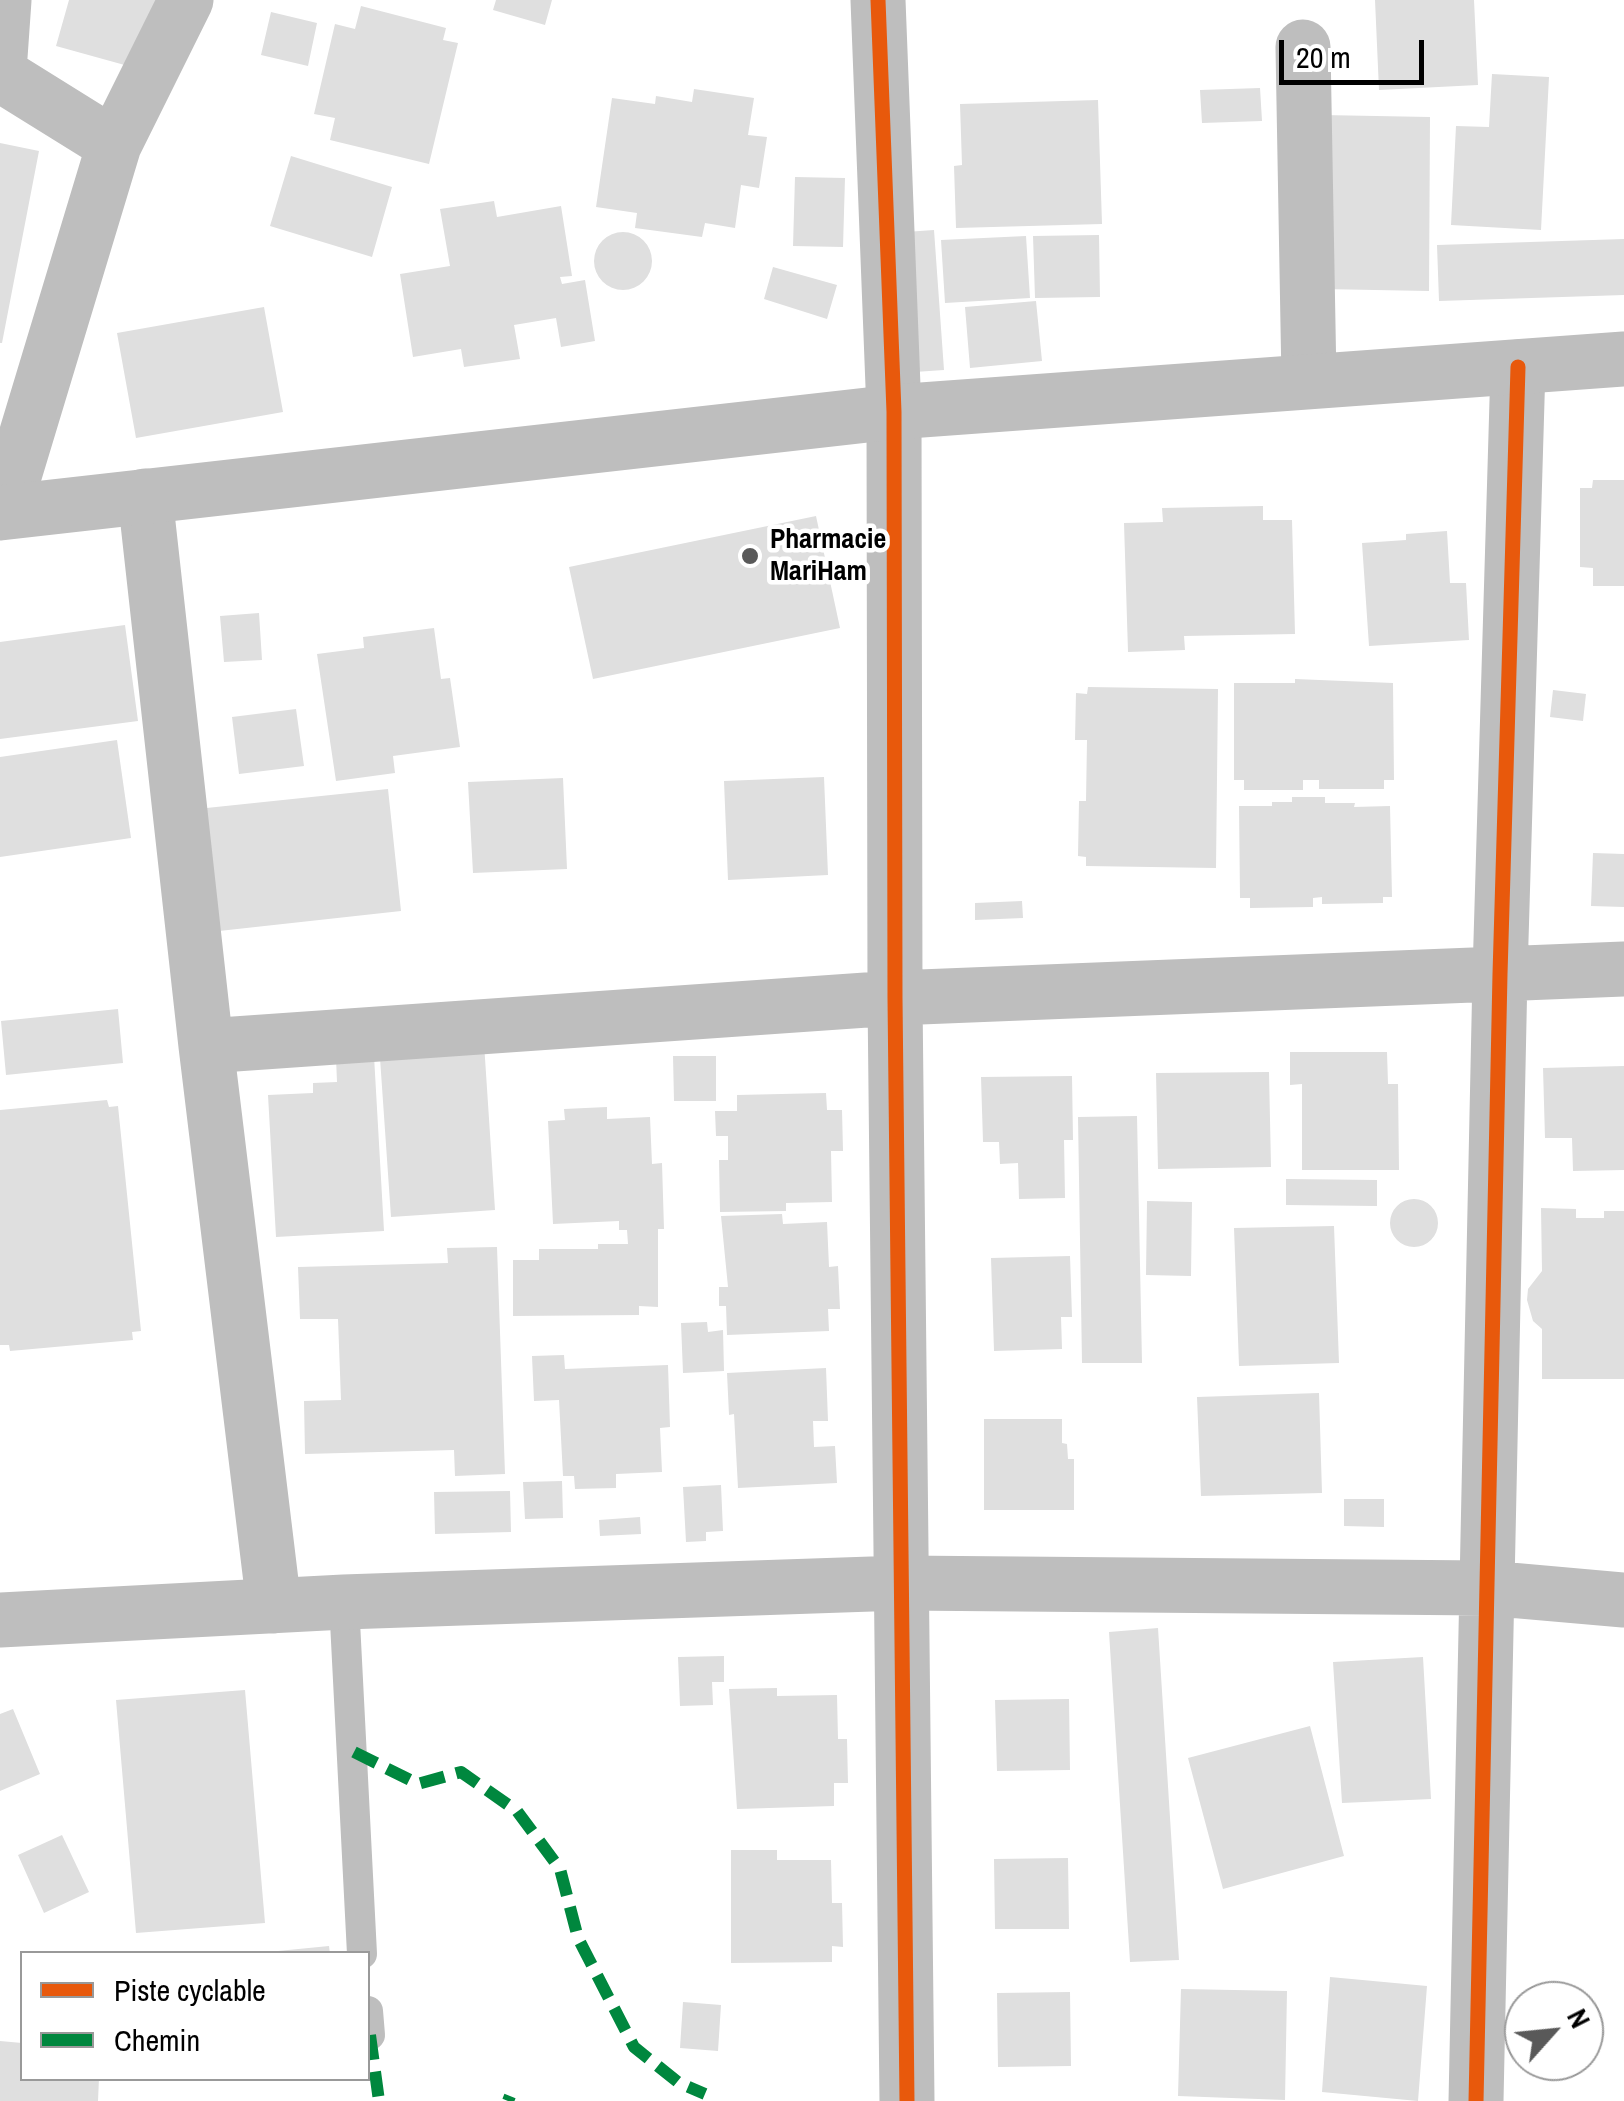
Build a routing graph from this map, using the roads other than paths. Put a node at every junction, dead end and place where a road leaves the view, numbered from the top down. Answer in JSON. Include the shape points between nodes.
{"nodes":[{"id":1,"x":4,"y":0,"type":"edge"},
{"id":2,"x":186,"y":0,"type":"edge"},
{"id":3,"x":878,"y":0,"type":"edge"},
{"id":4,"x":1303,"y":47,"type":"dead end"},
{"id":5,"x":0,"y":56,"type":"edge"},
{"id":6,"x":0,"y":74,"type":"edge"},
{"id":7,"x":114,"y":146,"type":"junction"},
{"id":8,"x":1624,"y":359,"type":"edge"},
{"id":9,"x":1518,"y":367,"type":"junction"},
{"id":10,"x":1309,"y":382,"type":"junction"},
{"id":11,"x":894,"y":412,"type":"junction"},
{"id":12,"x":146,"y":496,"type":"junction"},
{"id":13,"x":1,"y":512,"type":"edge"},
{"id":14,"x":1624,"y":969,"type":"edge"},
{"id":15,"x":1500,"y":974,"type":"junction"},
{"id":16,"x":895,"y":998,"type":"junction"},
{"id":17,"x":206,"y":1046,"type":"junction"},
{"id":18,"x":901,"y":1583,"type":"junction"},
{"id":19,"x":1487,"y":1588,"type":"junction"},
{"id":20,"x":1624,"y":1600,"type":"edge"},
{"id":21,"x":344,"y":1602,"type":"junction"},
{"id":22,"x":274,"y":1606,"type":"junction"},
{"id":23,"x":0,"y":1620,"type":"edge"},
{"id":24,"x":362,"y":1951,"type":"edge"},
{"id":25,"x":908,"y":2101,"type":"edge"},
{"id":26,"x":1476,"y":2101,"type":"edge"}],
"edges":[{"from":1,"to":5,"type":"street"},
{"from":2,"to":7,"type":"street"},
{"from":3,"to":11,"type":"street"},
{"from":4,"to":10,"type":"street"},
{"from":6,"to":7,"type":"street"},
{"from":7,"to":13,"type":"street"},
{"from":8,"to":9,"type":"street"},
{"from":9,"to":10,"type":"street"},
{"from":9,"to":15,"type":"street"},
{"from":10,"to":11,"type":"street"},
{"from":11,"to":12,"type":"street"},
{"from":11,"to":16,"type":"street"},
{"from":12,"to":13,"type":"street"},
{"from":12,"to":17,"type":"street"},
{"from":14,"to":15,"type":"street"},
{"from":15,"to":16,"type":"street"},
{"from":15,"to":19,"type":"street"},
{"from":16,"to":17,"type":"street"},
{"from":16,"to":18,"type":"street"},
{"from":17,"to":22,"type":"street"},
{"from":18,"to":19,"type":"street"},
{"from":18,"to":21,"type":"street"},
{"from":18,"to":25,"type":"street"},
{"from":19,"to":20,"type":"street"},
{"from":19,"to":26,"type":"street"},
{"from":21,"to":22,"type":"street"},
{"from":21,"to":24,"type":"lane"},
{"from":22,"to":23,"type":"street"}]}
